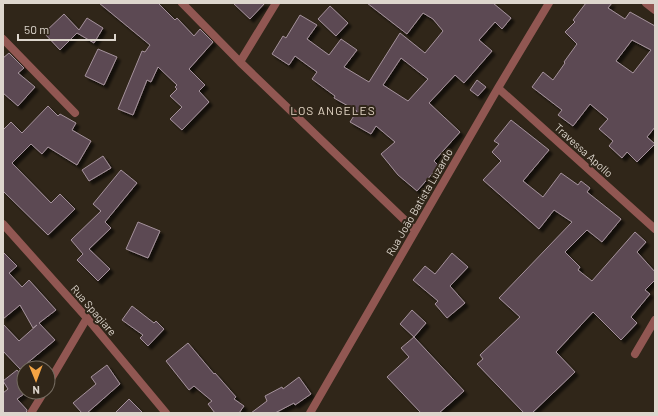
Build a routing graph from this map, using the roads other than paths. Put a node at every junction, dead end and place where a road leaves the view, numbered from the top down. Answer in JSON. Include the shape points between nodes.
{"nodes":[{"id":1,"x":182,"y":3,"type":"edge"},
{"id":2,"x":276,"y":3,"type":"edge"},
{"id":3,"x":549,"y":3,"type":"edge"},
{"id":4,"x":646,"y":3,"type":"edge"},
{"id":5,"x":655,"y":10,"type":"edge"},
{"id":6,"x":3,"y":39,"type":"edge"},
{"id":7,"x":240,"y":62,"type":"junction"},
{"id":8,"x":498,"y":88,"type":"junction"},
{"id":9,"x":75,"y":113,"type":"dead end"},
{"id":10,"x":3,"y":224,"type":"edge"},
{"id":11,"x":655,"y":229,"type":"edge"},
{"id":12,"x":415,"y":230,"type":"junction"},
{"id":13,"x":87,"y":318,"type":"junction"},
{"id":14,"x":655,"y":320,"type":"edge"},
{"id":15,"x":635,"y":354,"type":"dead end"},
{"id":16,"x":56,"y":370,"type":"edge"},
{"id":17,"x":39,"y":400,"type":"edge"},
{"id":18,"x":31,"y":413,"type":"edge"},
{"id":19,"x":166,"y":413,"type":"edge"},
{"id":20,"x":310,"y":413,"type":"edge"}],
"edges":[{"from":1,"to":7,"type":"street"},
{"from":2,"to":7,"type":"street"},
{"from":3,"to":8,"type":"street","name":"Rua João Batista Luzardo"},
{"from":4,"to":5,"type":"street"},
{"from":6,"to":9,"type":"street"},
{"from":7,"to":12,"type":"street"},
{"from":8,"to":11,"type":"street","name":"Travessa Apollo"},
{"from":8,"to":12,"type":"street","name":"Rua João Batista Luzardo"},
{"from":10,"to":13,"type":"street","name":"Rua Spagiare"},
{"from":12,"to":20,"type":"street","name":"Rua João Batista Luzardo"},
{"from":13,"to":16,"type":"street"},
{"from":13,"to":19,"type":"street","name":"Rua Spagiare"},
{"from":14,"to":15,"type":"street"},
{"from":17,"to":18,"type":"street"}]}
